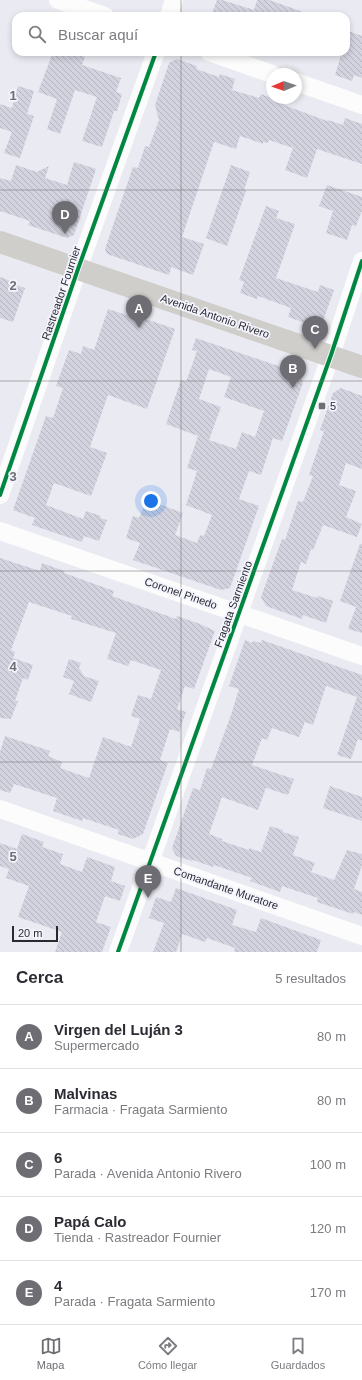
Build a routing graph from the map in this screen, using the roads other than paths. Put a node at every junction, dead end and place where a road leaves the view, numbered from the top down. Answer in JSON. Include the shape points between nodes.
{"nodes":[{"id":1,"x":58,"y":0,"type":"edge"},
{"id":2,"x":174,"y":0,"type":"edge"},
{"id":3,"x":93,"y":12,"type":"edge"},
{"id":4,"x":170,"y":12,"type":"edge"},
{"id":5,"x":155,"y":56,"type":"edge"},
{"id":6,"x":220,"y":56,"type":"edge"},
{"id":7,"x":266,"y":72,"type":"edge"},
{"id":8,"x":302,"y":84,"type":"edge"},
{"id":9,"x":362,"y":105,"type":"edge"},
{"id":10,"x":0,"y":242,"type":"edge"},
{"id":11,"x":362,"y":261,"type":"edge"},
{"id":12,"x":78,"y":269,"type":"junction"},
{"id":13,"x":330,"y":356,"type":"junction"},
{"id":14,"x":362,"y":367,"type":"edge"},
{"id":15,"x":0,"y":495,"type":"edge"},
{"id":16,"x":0,"y":531,"type":"edge"},
{"id":17,"x":240,"y":613,"type":"junction"},
{"id":18,"x":362,"y":656,"type":"edge"},
{"id":19,"x":0,"y":809,"type":"edge"},
{"id":20,"x":150,"y":862,"type":"junction"},
{"id":21,"x":362,"y":936,"type":"edge"},
{"id":22,"x":118,"y":952,"type":"edge"}],
"edges":[{"from":1,"to":3,"type":"street"},
{"from":2,"to":4,"type":"street"},
{"from":5,"to":12,"type":"street","name":"Rastreador Fournier"},
{"from":6,"to":7,"type":"street"},
{"from":8,"to":9,"type":"street"},
{"from":10,"to":12,"type":"main road","name":"Avenida Antonio Rivero"},
{"from":11,"to":13,"type":"street","name":"Fragata Sarmiento"},
{"from":12,"to":13,"type":"main road","name":"Avenida Antonio Rivero"},
{"from":12,"to":15,"type":"street","name":"Rastreador Fournier"},
{"from":13,"to":14,"type":"main road","name":"Avenida Antonio Rivero"},
{"from":13,"to":17,"type":"street","name":"Fragata Sarmiento"},
{"from":16,"to":17,"type":"street","name":"Coronel Pinedo"},
{"from":17,"to":18,"type":"street","name":"Coronel Pinedo"},
{"from":17,"to":20,"type":"street","name":"Fragata Sarmiento"},
{"from":19,"to":20,"type":"street","name":"Comandante Muratore"},
{"from":20,"to":21,"type":"street","name":"Comandante Muratore"},
{"from":20,"to":22,"type":"street","name":"Fragata Sarmiento"}]}
